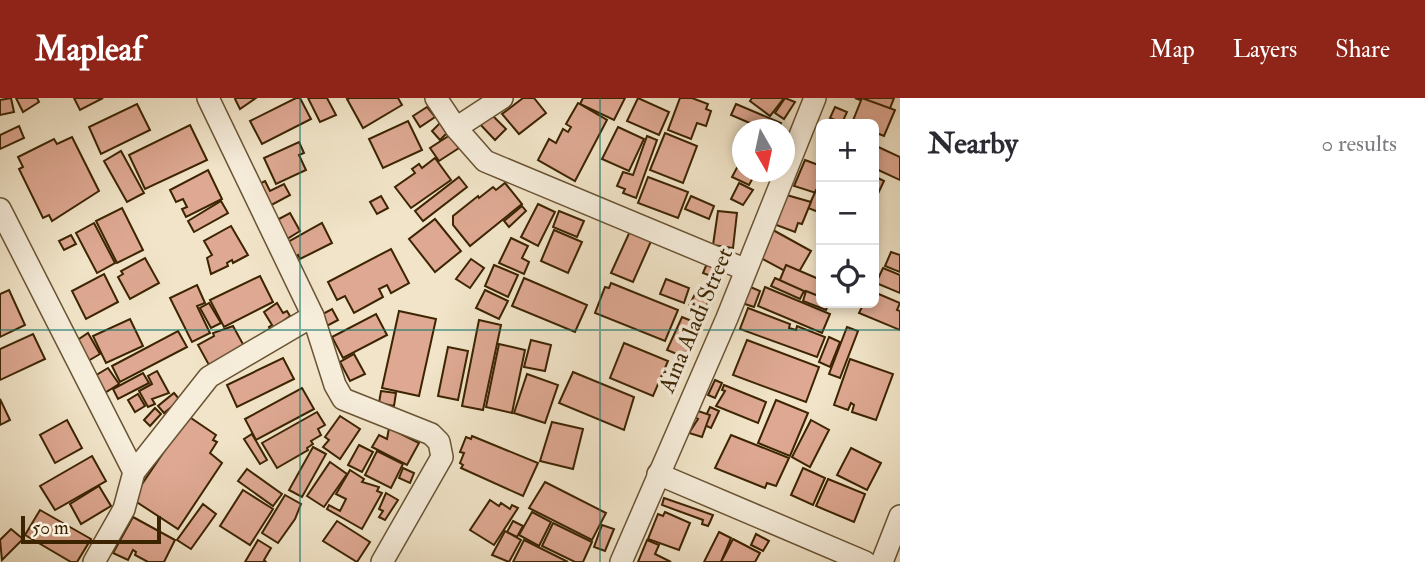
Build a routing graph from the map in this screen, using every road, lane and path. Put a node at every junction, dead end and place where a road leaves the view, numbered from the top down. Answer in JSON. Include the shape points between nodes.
{"nodes":[{"id":1,"x":208,"y":98,"type":"edge"},
{"id":2,"x":436,"y":98,"type":"edge"},
{"id":3,"x":502,"y":98,"type":"edge"},
{"id":4,"x":815,"y":98,"type":"edge"},
{"id":5,"x":456,"y":128,"type":"junction"},
{"id":6,"x":0,"y":209,"type":"edge"},
{"id":7,"x":744,"y":270,"type":"junction"},
{"id":8,"x":313,"y":316,"type":"junction"},
{"id":9,"x":134,"y":472,"type":"junction"},
{"id":10,"x":658,"y":474,"type":"junction"},
{"id":11,"x":900,"y":516,"type":"edge"},
{"id":12,"x":94,"y":562,"type":"edge"},
{"id":13,"x":382,"y":562,"type":"edge"},
{"id":14,"x":621,"y":562,"type":"edge"},
{"id":15,"x":865,"y":562,"type":"edge"},
{"id":16,"x":882,"y":562,"type":"edge"}],
"edges":[{"from":1,"to":8,"type":"street"},
{"from":2,"to":5,"type":"street"},
{"from":3,"to":5,"type":"street"},
{"from":4,"to":7,"type":"street","name":"Aina Aladi Street"},
{"from":5,"to":7,"type":"street","via":[[485,160]]},
{"from":6,"to":9,"type":"street"},
{"from":7,"to":10,"type":"street","name":"Aina Aladi Street"},
{"from":8,"to":9,"type":"street","via":[[209,377]]},
{"from":8,"to":13,"type":"street","via":[[343,399],[431,434],[439,442],[442,457]]},
{"from":9,"to":12,"type":"street","via":[[124,509]]},
{"from":10,"to":14,"type":"street","name":"Aina Aladi Street"},
{"from":10,"to":15,"type":"street"},
{"from":11,"to":16,"type":"street"}]}
